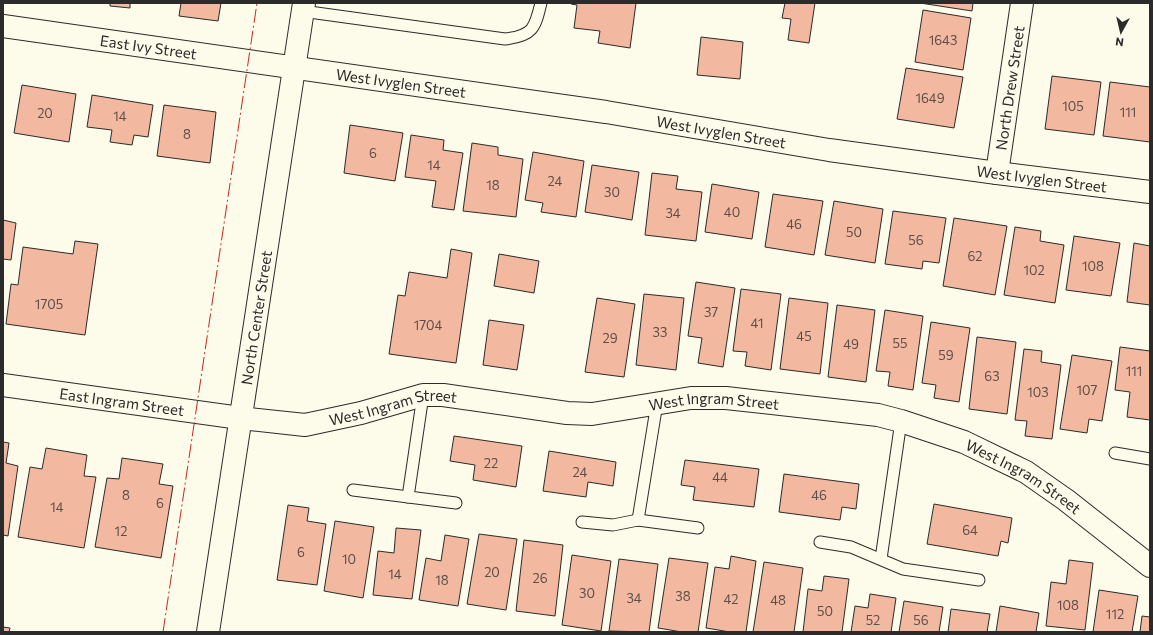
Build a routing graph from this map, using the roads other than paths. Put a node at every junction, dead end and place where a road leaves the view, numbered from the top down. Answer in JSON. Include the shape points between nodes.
{"nodes":[{"id":1,"x":541,"y":3,"type":"edge"},
{"id":2,"x":1022,"y":3,"type":"edge"},
{"id":3,"x":303,"y":7,"type":"edge"},
{"id":4,"x":3,"y":26,"type":"edge"},
{"id":5,"x":294,"y":66,"type":"junction"},
{"id":6,"x":997,"y":173,"type":"junction"},
{"id":7,"x":1150,"y":192,"type":"edge"},
{"id":8,"x":3,"y":386,"type":"edge"},
{"id":9,"x":423,"y":395,"type":"junction"},
{"id":10,"x":657,"y":403,"type":"junction"},
{"id":11,"x":240,"y":418,"type":"junction"},
{"id":12,"x":901,"y":421,"type":"junction"},
{"id":13,"x":1115,"y":453,"type":"dead end"},
{"id":14,"x":1150,"y":459,"type":"edge"},
{"id":15,"x":353,"y":490,"type":"dead end"},
{"id":16,"x":408,"y":496,"type":"junction"},
{"id":17,"x":456,"y":503,"type":"dead end"},
{"id":18,"x":638,"y":520,"type":"junction"},
{"id":19,"x":582,"y":522,"type":"dead end"},
{"id":20,"x":698,"y":528,"type":"dead end"},
{"id":21,"x":820,"y":542,"type":"dead end"},
{"id":22,"x":881,"y":559,"type":"junction"},
{"id":23,"x":1150,"y":566,"type":"edge"},
{"id":24,"x":979,"y":580,"type":"dead end"},
{"id":25,"x":208,"y":632,"type":"edge"}],
"edges":[{"from":1,"to":3,"type":"lane","via":[[536,23],[529,32],[516,38],[505,39]]},
{"from":2,"to":6,"type":"street","name":"North Drew Street"},
{"from":3,"to":5,"type":"street","name":"North Center Street"},
{"from":4,"to":5,"type":"street","name":"East Ivy Street"},
{"from":5,"to":6,"type":"street","name":"West Ivyglen Street","via":[[606,112],[829,150]]},
{"from":5,"to":11,"type":"street","name":"North Center Street"},
{"from":6,"to":7,"type":"street","name":"West Ivyglen Street"},
{"from":8,"to":11,"type":"street","name":"East Ingram Street"},
{"from":9,"to":10,"type":"street","name":"West Ingram Street","via":[[443,395],[567,413],[592,414]]},
{"from":9,"to":11,"type":"street","name":"West Ingram Street","via":[[361,413],[305,425]]},
{"from":9,"to":16,"type":"lane"},
{"from":10,"to":12,"type":"street","name":"West Ingram Street","via":[[691,398],[726,398],[878,415]]},
{"from":10,"to":18,"type":"lane"},
{"from":11,"to":25,"type":"street","name":"North Center Street"},
{"from":12,"to":22,"type":"lane"},
{"from":12,"to":23,"type":"street","name":"West Ingram Street","via":[[964,442],[1026,472]]},
{"from":13,"to":14,"type":"lane"},
{"from":15,"to":16,"type":"lane"},
{"from":16,"to":17,"type":"lane"},
{"from":18,"to":19,"type":"lane","via":[[613,525]]},
{"from":18,"to":20,"type":"lane"},
{"from":21,"to":22,"type":"lane","via":[[851,547]]},
{"from":22,"to":24,"type":"lane","via":[[903,568]]}]}
